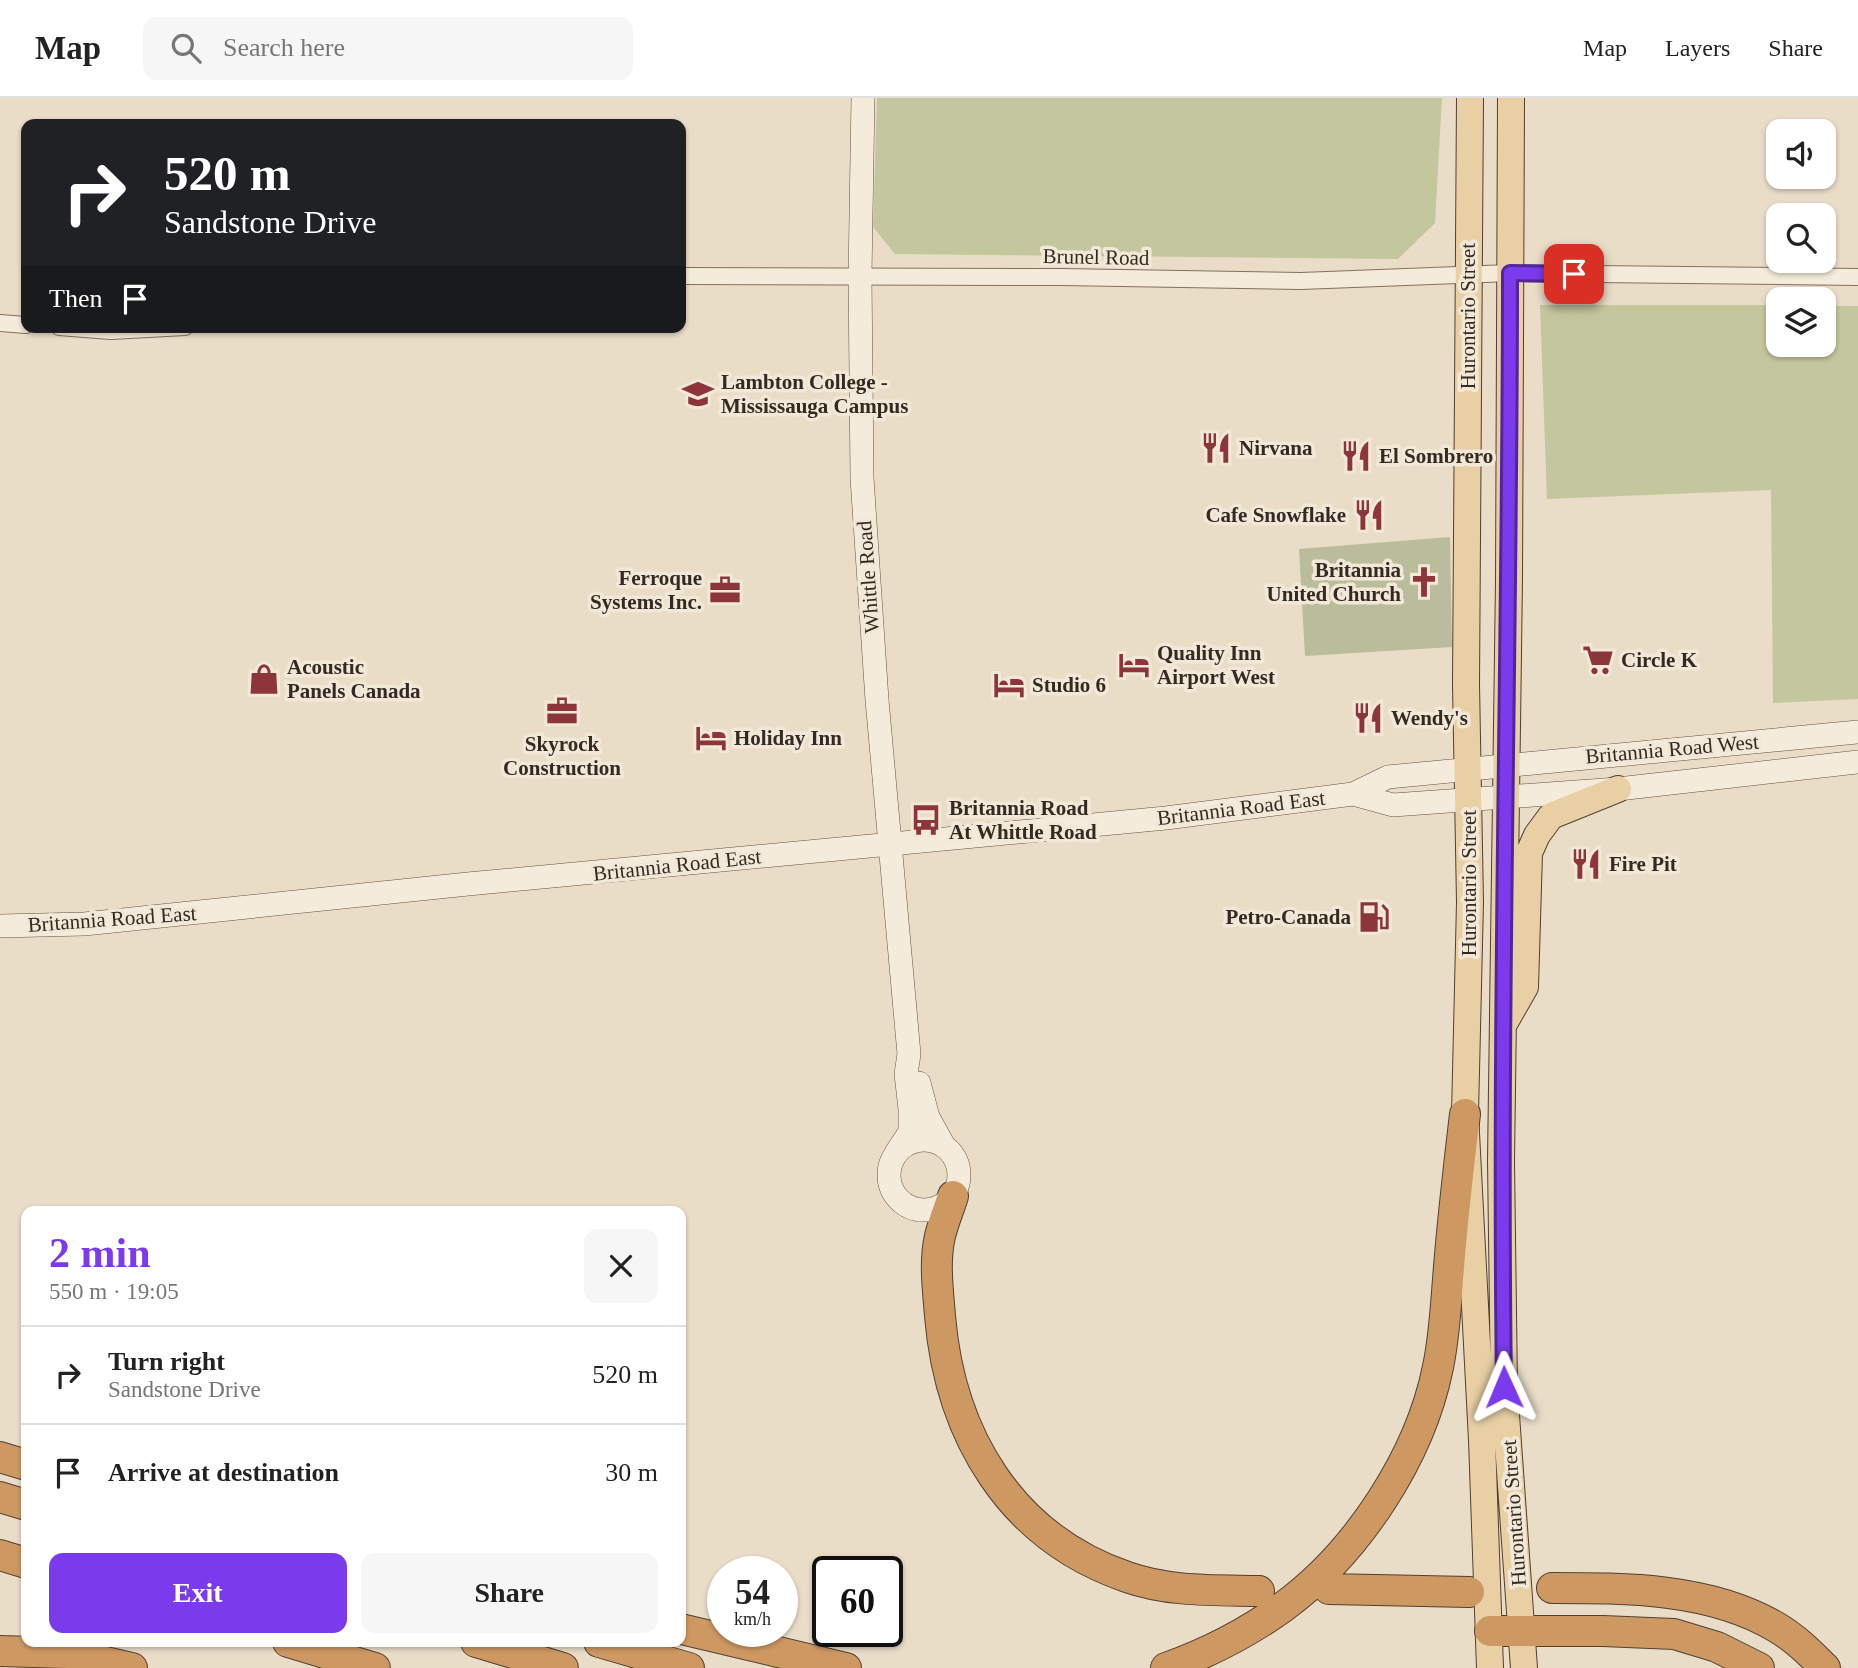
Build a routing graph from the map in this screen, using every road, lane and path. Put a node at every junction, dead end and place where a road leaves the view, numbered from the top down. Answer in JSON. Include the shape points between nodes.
{"nodes":[{"id":1,"x":863,"y":98,"type":"edge"},
{"id":2,"x":1470,"y":98,"type":"edge"},
{"id":3,"x":1511,"y":98,"type":"edge"},
{"id":4,"x":1510,"y":273,"type":"junction"},
{"id":5,"x":1468,"y":275,"type":"junction"},
{"id":6,"x":686,"y":276,"type":"edge"},
{"id":7,"x":860,"y":276,"type":"junction"},
{"id":8,"x":1858,"y":277,"type":"edge"},
{"id":9,"x":0,"y":323,"type":"edge"},
{"id":10,"x":21,"y":325,"type":"edge"},
{"id":11,"x":1858,"y":732,"type":"edge"},
{"id":12,"x":1858,"y":762,"type":"edge"},
{"id":13,"x":1487,"y":767,"type":"junction"},
{"id":14,"x":1618,"y":789,"type":"junction"},
{"id":15,"x":1353,"y":793,"type":"junction"},
{"id":16,"x":1489,"y":797,"type":"junction"},
{"id":17,"x":889,"y":844,"type":"junction"},
{"id":18,"x":0,"y":926,"type":"edge"},
{"id":19,"x":1503,"y":1027,"type":"junction"},
{"id":20,"x":909,"y":1054,"type":"junction"},
{"id":21,"x":1465,"y":1114,"type":"junction"},
{"id":22,"x":944,"y":1146,"type":"junction"},
{"id":23,"x":896,"y":1153,"type":"junction"},
{"id":24,"x":953,"y":1196,"type":"junction"},
{"id":25,"x":0,"y":1457,"type":"edge"},
{"id":26,"x":21,"y":1463,"type":"edge"},
{"id":27,"x":0,"y":1497,"type":"edge"},
{"id":28,"x":21,"y":1503,"type":"edge"},
{"id":29,"x":0,"y":1555,"type":"edge"},
{"id":30,"x":21,"y":1561,"type":"edge"},
{"id":31,"x":1552,"y":1588,"type":"dead end"},
{"id":32,"x":1329,"y":1589,"type":"dead end"},
{"id":33,"x":1259,"y":1591,"type":"dead end"},
{"id":34,"x":1469,"y":1592,"type":"dead end"},
{"id":35,"x":686,"y":1630,"type":"edge"},
{"id":36,"x":1523,"y":1630,"type":"junction"},
{"id":37,"x":1490,"y":1631,"type":"junction"},
{"id":38,"x":305,"y":1647,"type":"edge"},
{"id":39,"x":493,"y":1647,"type":"edge"},
{"id":40,"x":617,"y":1647,"type":"edge"},
{"id":41,"x":0,"y":1652,"type":"edge"},
{"id":42,"x":48,"y":1668,"type":"edge"},
{"id":43,"x":132,"y":1668,"type":"edge"},
{"id":44,"x":375,"y":1668,"type":"edge"},
{"id":45,"x":563,"y":1668,"type":"edge"},
{"id":46,"x":688,"y":1668,"type":"edge"},
{"id":47,"x":846,"y":1668,"type":"edge"},
{"id":48,"x":1166,"y":1668,"type":"edge"},
{"id":49,"x":1490,"y":1668,"type":"edge"},
{"id":50,"x":1524,"y":1668,"type":"edge"},
{"id":51,"x":1759,"y":1668,"type":"edge"},
{"id":52,"x":1825,"y":1668,"type":"edge"}],
"edges":[{"from":1,"to":7,"type":"main road","name":"Whittle Road"},
{"from":2,"to":5,"type":"main road","name":"Hurontario Street"},
{"from":3,"to":4,"type":"main road","name":"Hurontario Street"},
{"from":4,"to":5,"type":"street","name":"Brunel Road"},
{"from":4,"to":8,"type":"street","name":"Brunel Road"},
{"from":4,"to":13,"type":"main road","name":"Hurontario Street"},
{"from":5,"to":7,"type":"street","name":"Brunel Road","via":[[1301,281]]},
{"from":5,"to":13,"type":"main road","name":"Hurontario Street","via":[[1466,684]]},
{"from":6,"to":7,"type":"street","name":"Brunel Road"},
{"from":7,"to":17,"type":"main road","name":"Whittle Road","via":[[866,562]]},
{"from":9,"to":10,"type":"street"},
{"from":11,"to":13,"type":"main road","name":"Britannia Road West"},
{"from":12,"to":14,"type":"main road","name":"Britannia Road West"},
{"from":13,"to":15,"type":"main road","name":"Britannia Road East","via":[[1388,777]]},
{"from":13,"to":16,"type":"main road","name":"Hurontario Street"},
{"from":13,"to":16,"type":"main road","name":"Hurontario Street"},
{"from":14,"to":16,"type":"main road","name":"Britannia Road West"},
{"from":14,"to":19,"type":"main road","via":[[1551,816],[1537,835],[1529,853],[1525,987]]},
{"from":15,"to":16,"type":"main road","name":"Britannia Road East","via":[[1393,805]]},
{"from":15,"to":17,"type":"main road","name":"Britannia Road East","via":[[1166,818]]},
{"from":16,"to":19,"type":"main road","name":"Hurontario Street"},
{"from":16,"to":21,"type":"main road","name":"Hurontario Street","via":[[1470,902]]},
{"from":17,"to":18,"type":"main road","name":"Britannia Road East","via":[[84,924]]},
{"from":17,"to":20,"type":"main road","name":"Whittle Road"},
{"from":19,"to":36,"type":"main road","name":"Hurontario Street","via":[[1504,1387]]},
{"from":20,"to":22,"type":"main road","name":"Whittle Road","via":[[928,1117]]},
{"from":20,"to":23,"type":"main road","name":"Whittle Road","via":[[910,1132]]},
{"from":21,"to":37,"type":"main road","name":"Hurontario Street"},
{"from":21,"to":48,"type":"highway","via":[[1438,1368],[1403,1463],[1361,1529],[1314,1581],[1256,1625]]},
{"from":22,"to":23,"type":"main road","via":[[920,1140]]},
{"from":22,"to":24,"type":"main road","via":[[960,1172]]},
{"from":23,"to":24,"type":"main road","via":[[889,1183],[903,1204],[926,1211],[946,1204]]},
{"from":24,"to":33,"type":"highway","via":[[936,1262],[949,1379],[970,1438],[1003,1489],[1053,1538],[1100,1567],[1169,1587]]},
{"from":25,"to":26,"type":"highway"},
{"from":27,"to":28,"type":"highway"},
{"from":29,"to":30,"type":"highway"},
{"from":31,"to":52,"type":"highway","via":[[1623,1588],[1725,1604],[1777,1627]]},
{"from":32,"to":34,"type":"highway"},
{"from":35,"to":47,"type":"highway"},
{"from":36,"to":37,"type":"highway"},
{"from":36,"to":50,"type":"main road","name":"Hurontario Street"},
{"from":36,"to":51,"type":"highway","via":[[1674,1634],[1717,1647]]},
{"from":37,"to":49,"type":"main road","name":"Hurontario Street"},
{"from":38,"to":44,"type":"highway"},
{"from":39,"to":45,"type":"highway"},
{"from":40,"to":46,"type":"highway"},
{"from":41,"to":42,"type":"highway"},
{"from":41,"to":43,"type":"highway","via":[[67,1653]]}]}
